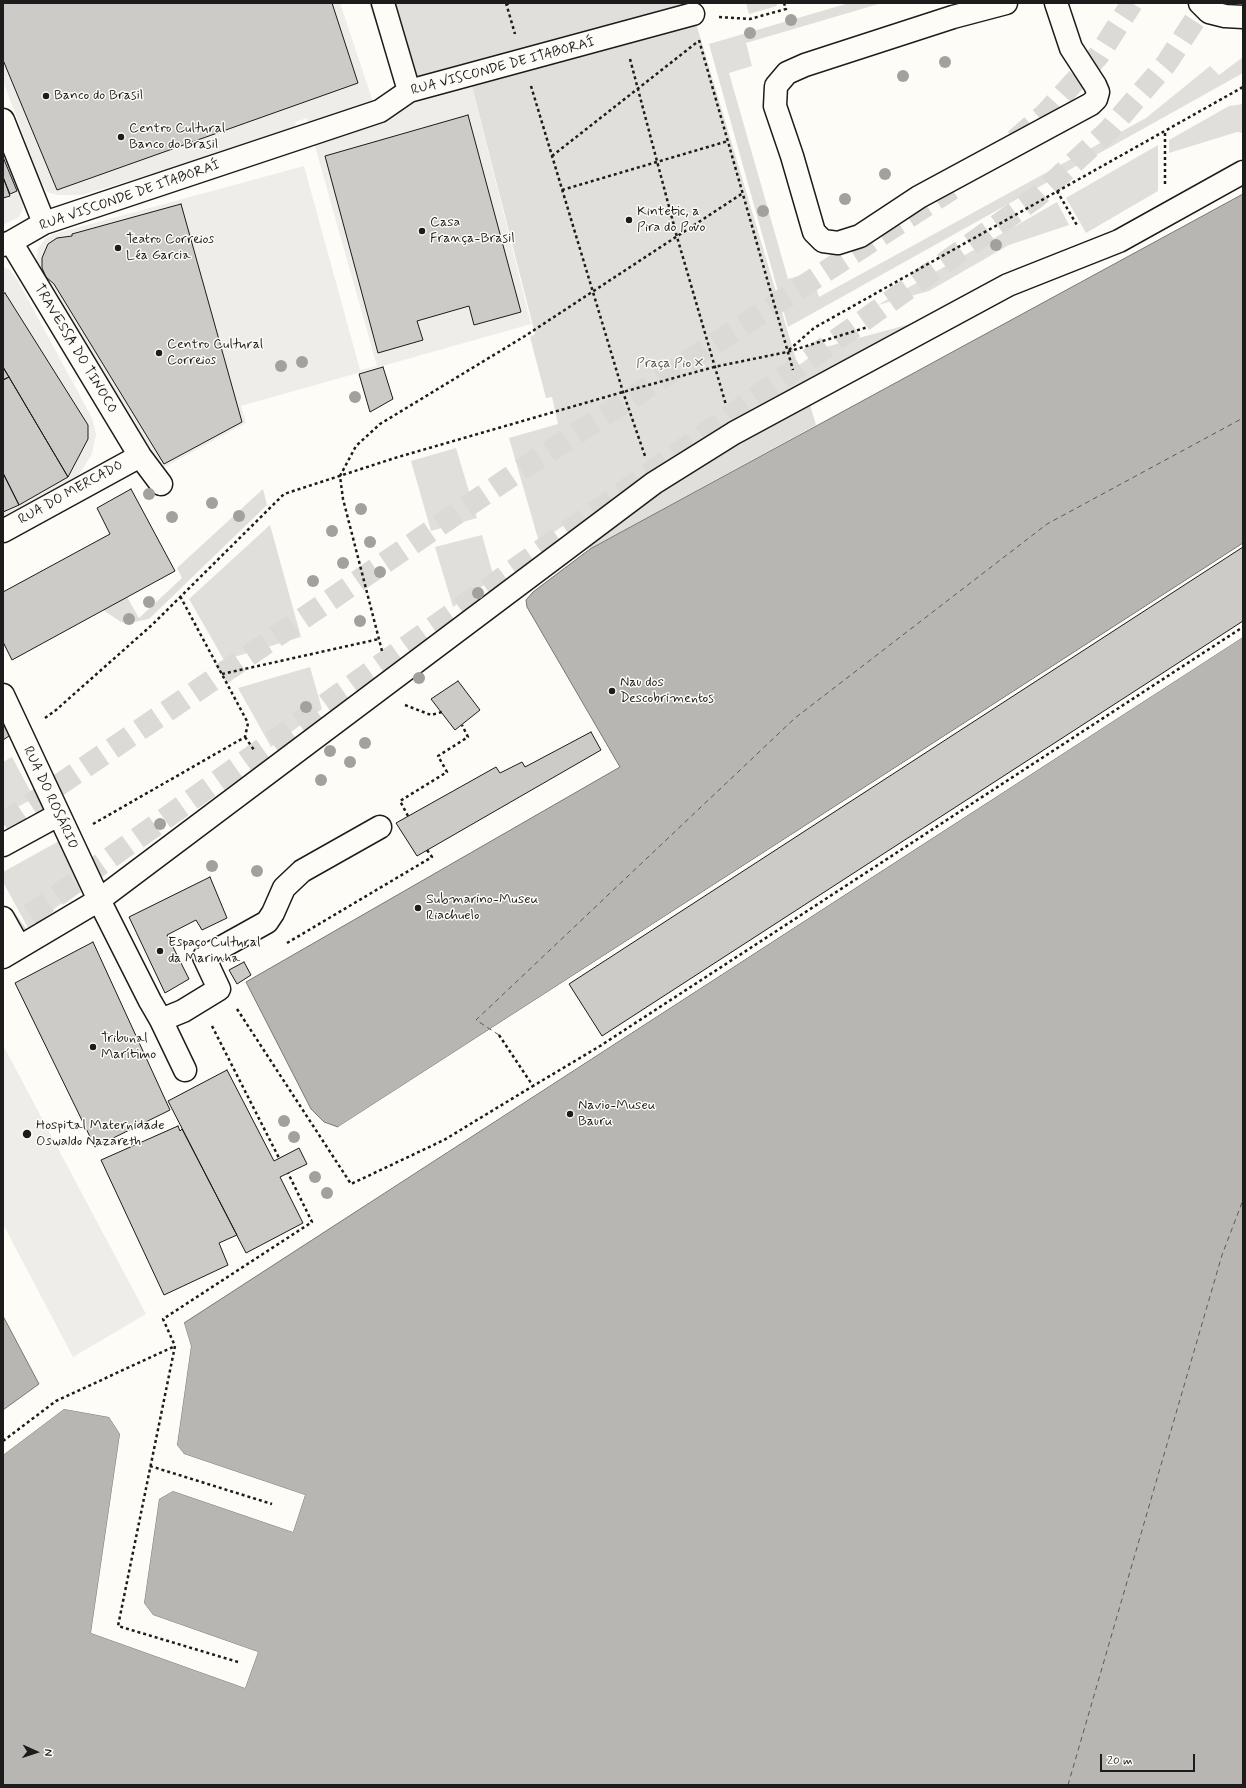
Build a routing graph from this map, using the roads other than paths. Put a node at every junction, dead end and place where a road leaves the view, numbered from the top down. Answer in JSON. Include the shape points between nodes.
{"nodes":[{"id":1,"x":383,"y":3,"type":"edge"},
{"id":2,"x":1006,"y":3,"type":"edge"},
{"id":3,"x":1056,"y":3,"type":"edge"},
{"id":4,"x":1200,"y":3,"type":"edge"},
{"id":5,"x":951,"y":10,"type":"edge"},
{"id":6,"x":693,"y":14,"type":"road end"},
{"id":7,"x":1243,"y":17,"type":"edge"},
{"id":8,"x":409,"y":91,"type":"junction"},
{"id":9,"x":3,"y":120,"type":"edge"},
{"id":10,"x":1243,"y":172,"type":"edge"},
{"id":11,"x":44,"y":223,"type":"junction"},
{"id":12,"x":7,"y":244,"type":"edge"},
{"id":13,"x":140,"y":456,"type":"junction"},
{"id":14,"x":161,"y":484,"type":"dead end"},
{"id":15,"x":3,"y":531,"type":"edge"},
{"id":16,"x":3,"y":695,"type":"edge"},
{"id":17,"x":58,"y":815,"type":"junction"},
{"id":18,"x":380,"y":827,"type":"dead end"},
{"id":19,"x":3,"y":845,"type":"edge"},
{"id":20,"x":99,"y":900,"type":"junction"},
{"id":21,"x":3,"y":918,"type":"edge"},
{"id":22,"x":3,"y":950,"type":"edge"},
{"id":23,"x":3,"y":957,"type":"edge"},
{"id":24,"x":161,"y":1020,"type":"junction"},
{"id":25,"x":185,"y":1070,"type":"dead end"}],
"edges":[{"from":1,"to":8,"type":"street"},
{"from":2,"to":5,"type":"street"},
{"from":3,"to":5,"type":"street","via":[[1071,48],[1096,85],[1096,99],[919,196],[860,236],[838,243],[823,241],[814,232],[776,106],[776,86],[787,73]]},
{"from":4,"to":7,"type":"street","via":[[1209,12]]},
{"from":6,"to":8,"type":"street","name":"RUA VISCONDE DE ITABORAÍ"},
{"from":8,"to":11,"type":"street","name":"RUA VISCONDE DE ITABORAÍ","via":[[380,111]]},
{"from":9,"to":11,"type":"street"},
{"from":10,"to":20,"type":"street","via":[[1119,241],[1008,285],[800,396],[734,433],[654,483]]},
{"from":11,"to":12,"type":"street","name":"RUA VISCONDE DE ITABORAÍ"},
{"from":12,"to":13,"type":"street","name":"TRAVESSA DO TINOCO"},
{"from":13,"to":14,"type":"street","name":"TRAVESSA DO TINOCO"},
{"from":13,"to":15,"type":"street","name":"RUA DO MERCADO"},
{"from":16,"to":17,"type":"street","name":"RUA DO ROSÁRIO"},
{"from":17,"to":19,"type":"street"},
{"from":17,"to":20,"type":"street","name":"RUA DO ROSÁRIO"},
{"from":18,"to":24,"type":"street","via":[[302,871],[284,888],[267,922],[204,957],[219,989]]},
{"from":20,"to":23,"type":"street"},
{"from":20,"to":24,"type":"street","name":"RUA DO ROSÁRIO"},
{"from":21,"to":22,"type":"street","via":[[16,943]]},
{"from":24,"to":25,"type":"street","name":"RUA DO ROSÁRIO"}]}
